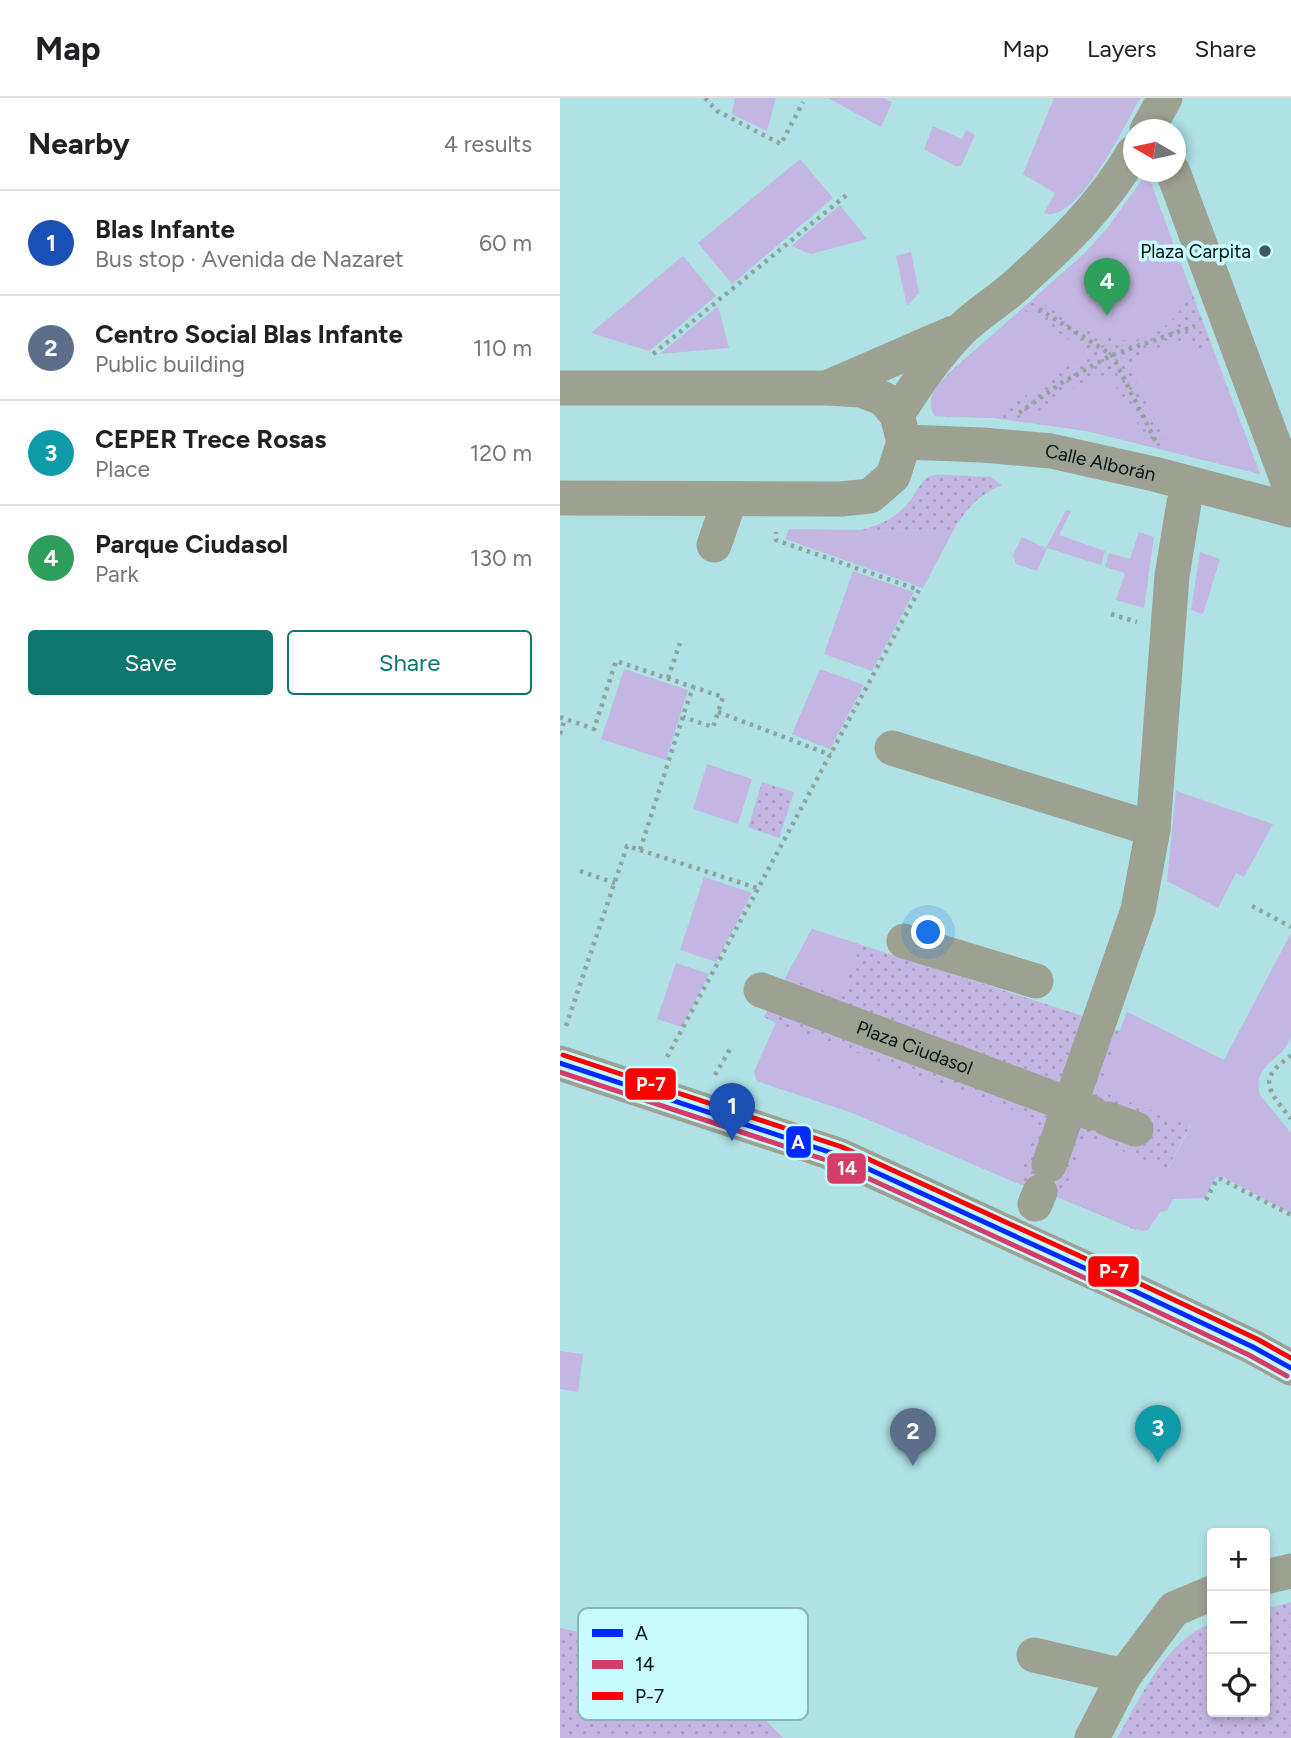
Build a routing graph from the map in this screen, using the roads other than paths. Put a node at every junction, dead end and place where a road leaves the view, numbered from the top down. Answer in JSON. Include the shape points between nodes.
{"nodes":[{"id":1,"x":1123,"y":170,"type":"edge"},
{"id":2,"x":1177,"y":182,"type":"edge"},
{"id":3,"x":962,"y":329,"type":"junction"},
{"id":4,"x":828,"y":387,"type":"junction"},
{"id":5,"x":560,"y":388,"type":"edge"},
{"id":6,"x":901,"y":429,"type":"junction"},
{"id":7,"x":1291,"y":490,"type":"edge"},
{"id":8,"x":560,"y":498,"type":"edge"},
{"id":9,"x":730,"y":499,"type":"junction"},
{"id":10,"x":1184,"y":503,"type":"dead end"},
{"id":11,"x":1291,"y":510,"type":"edge"},
{"id":12,"x":714,"y":545,"type":"dead end"},
{"id":13,"x":892,"y":748,"type":"dead end"},
{"id":14,"x":1153,"y":829,"type":"junction"},
{"id":15,"x":904,"y":941,"type":"dead end"},
{"id":16,"x":1036,"y":981,"type":"dead end"},
{"id":17,"x":761,"y":990,"type":"dead end"},
{"id":18,"x":560,"y":1063,"type":"edge"},
{"id":19,"x":1102,"y":1116,"type":"junction"},
{"id":20,"x":1041,"y":1187,"type":"dead end"},
{"id":21,"x":1291,"y":1368,"type":"edge"},
{"id":22,"x":1291,"y":1571,"type":"edge"},
{"id":23,"x":1270,"y":1576,"type":"edge"},
{"id":24,"x":1207,"y":1595,"type":"edge"},
{"id":25,"x":1034,"y":1655,"type":"dead end"},
{"id":26,"x":1124,"y":1676,"type":"junction"},
{"id":27,"x":1092,"y":1738,"type":"edge"}],
"edges":[{"from":1,"to":3,"type":"street","via":[[1084,222]]},
{"from":2,"to":7,"type":"street"},
{"from":3,"to":4,"type":"street"},
{"from":3,"to":6,"type":"street","via":[[918,381]]},
{"from":4,"to":5,"type":"street"},
{"from":4,"to":6,"type":"street","via":[[861,390],[884,399]]},
{"from":6,"to":9,"type":"street","via":[[893,476],[870,496]]},
{"from":6,"to":11,"type":"street","name":"Calle Alborán","via":[[984,445],[1051,451]]},
{"from":8,"to":9,"type":"street"},
{"from":9,"to":12,"type":"street"},
{"from":10,"to":14,"type":"street","via":[[1172,576]]},
{"from":13,"to":14,"type":"street"},
{"from":14,"to":19,"type":"street"},
{"from":15,"to":16,"type":"street"},
{"from":17,"to":19,"type":"street","name":"Plaza Ciudasol"},
{"from":18,"to":21,"type":"street","via":[[838,1155]]},
{"from":19,"to":20,"type":"street"},
{"from":22,"to":23,"type":"street"},
{"from":24,"to":26,"type":"street","via":[[1174,1609]]},
{"from":25,"to":26,"type":"street"},
{"from":26,"to":27,"type":"street"}]}
